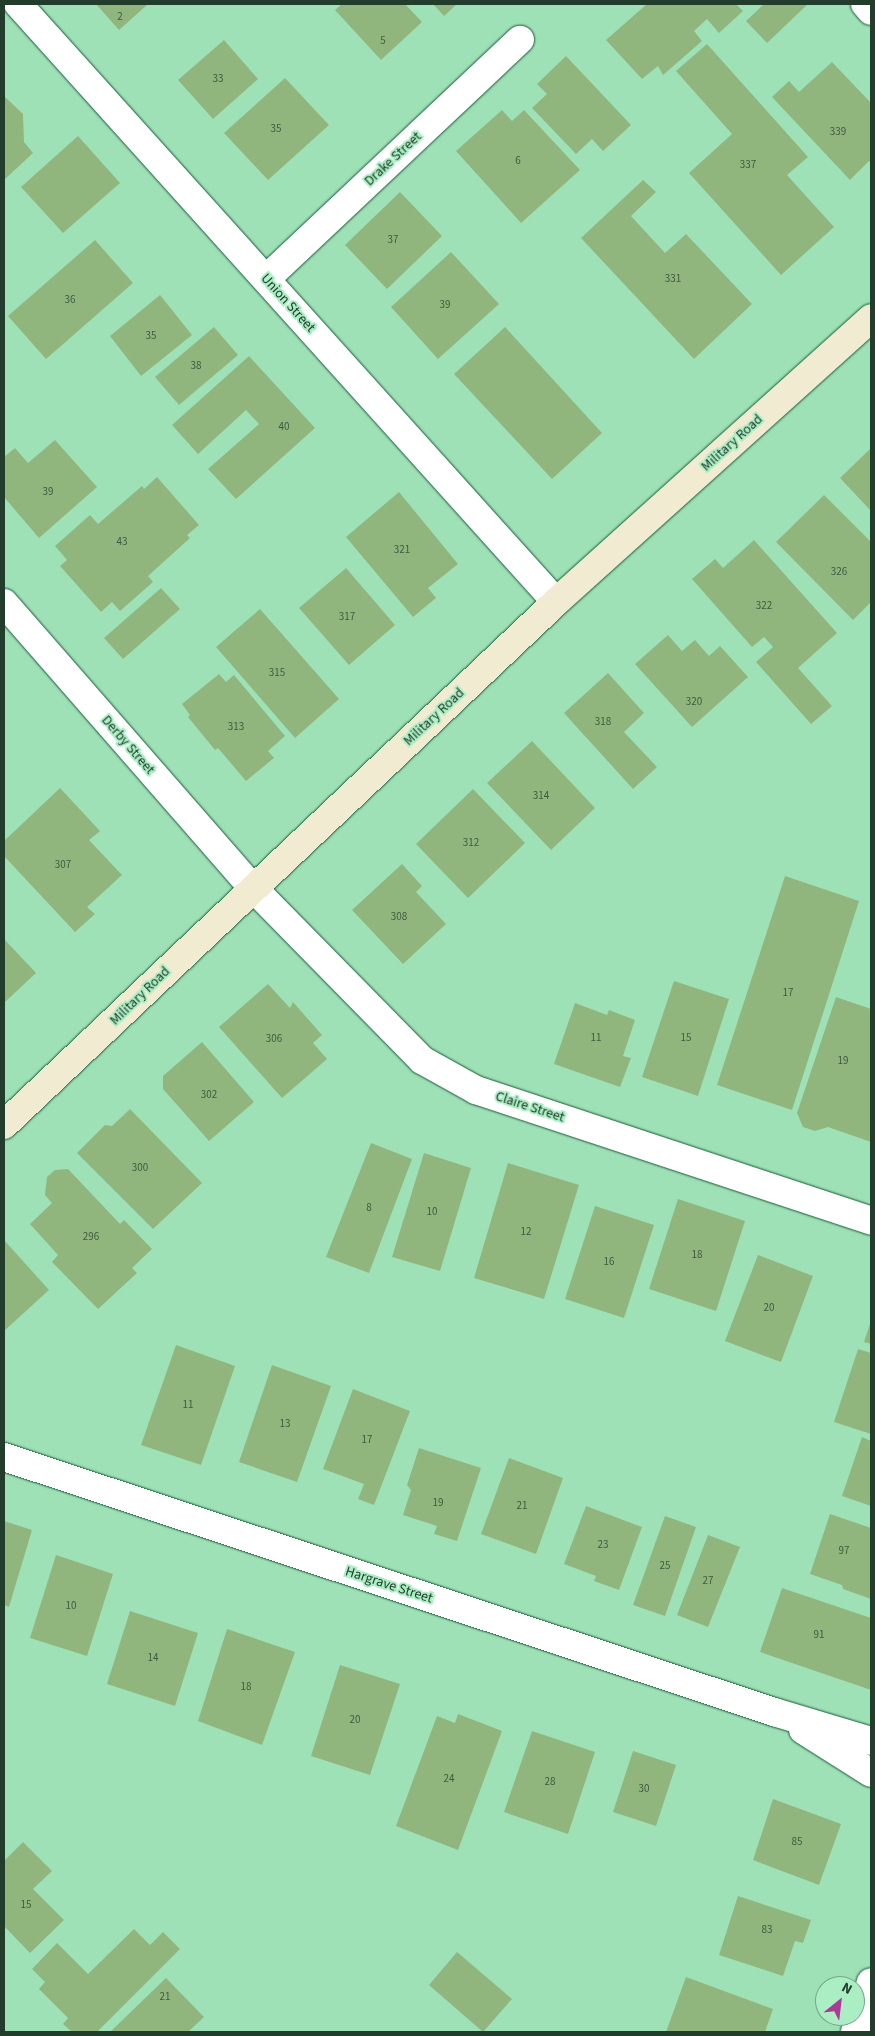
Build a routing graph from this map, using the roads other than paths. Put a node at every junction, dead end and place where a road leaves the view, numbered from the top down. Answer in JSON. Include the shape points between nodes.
{"nodes":[{"id":1,"x":18,"y":4,"type":"edge"},
{"id":2,"x":865,"y":4,"type":"edge"},
{"id":3,"x":871,"y":11,"type":"edge"},
{"id":4,"x":520,"y":40,"type":"dead end"},
{"id":5,"x":266,"y":279,"type":"junction"},
{"id":6,"x":871,"y":318,"type":"edge"},
{"id":7,"x":556,"y":602,"type":"junction"},
{"id":8,"x":4,"y":603,"type":"edge"},
{"id":9,"x":253,"y":888,"type":"junction"},
{"id":10,"x":4,"y":1125,"type":"edge"},
{"id":11,"x":871,"y":1221,"type":"edge"},
{"id":12,"x":4,"y":1458,"type":"edge"},
{"id":13,"x":774,"y":1712,"type":"junction"},
{"id":14,"x":871,"y":1741,"type":"edge"},
{"id":15,"x":871,"y":1773,"type":"edge"},
{"id":16,"x":871,"y":1982,"type":"edge"},
{"id":17,"x":855,"y":2032,"type":"edge"}],
"edges":[{"from":1,"to":5,"type":"street","name":"Union Street"},
{"from":2,"to":3,"type":"street"},
{"from":4,"to":5,"type":"street","name":"Drake Street"},
{"from":5,"to":7,"type":"street","name":"Union Street"},
{"from":6,"to":7,"type":"main road","name":"Military Road"},
{"from":7,"to":9,"type":"main road","name":"Military Road"},
{"from":8,"to":9,"type":"street","name":"Derby Street"},
{"from":9,"to":10,"type":"main road","name":"Military Road"},
{"from":9,"to":11,"type":"street","name":"Claire Street","via":[[422,1060],[476,1090]]},
{"from":12,"to":13,"type":"street","name":"Hargrave Street"},
{"from":13,"to":14,"type":"street","name":"Hargrave Street"},
{"from":13,"to":15,"type":"street","name":"Hargrave Street"},
{"from":16,"to":17,"type":"street"}]}
